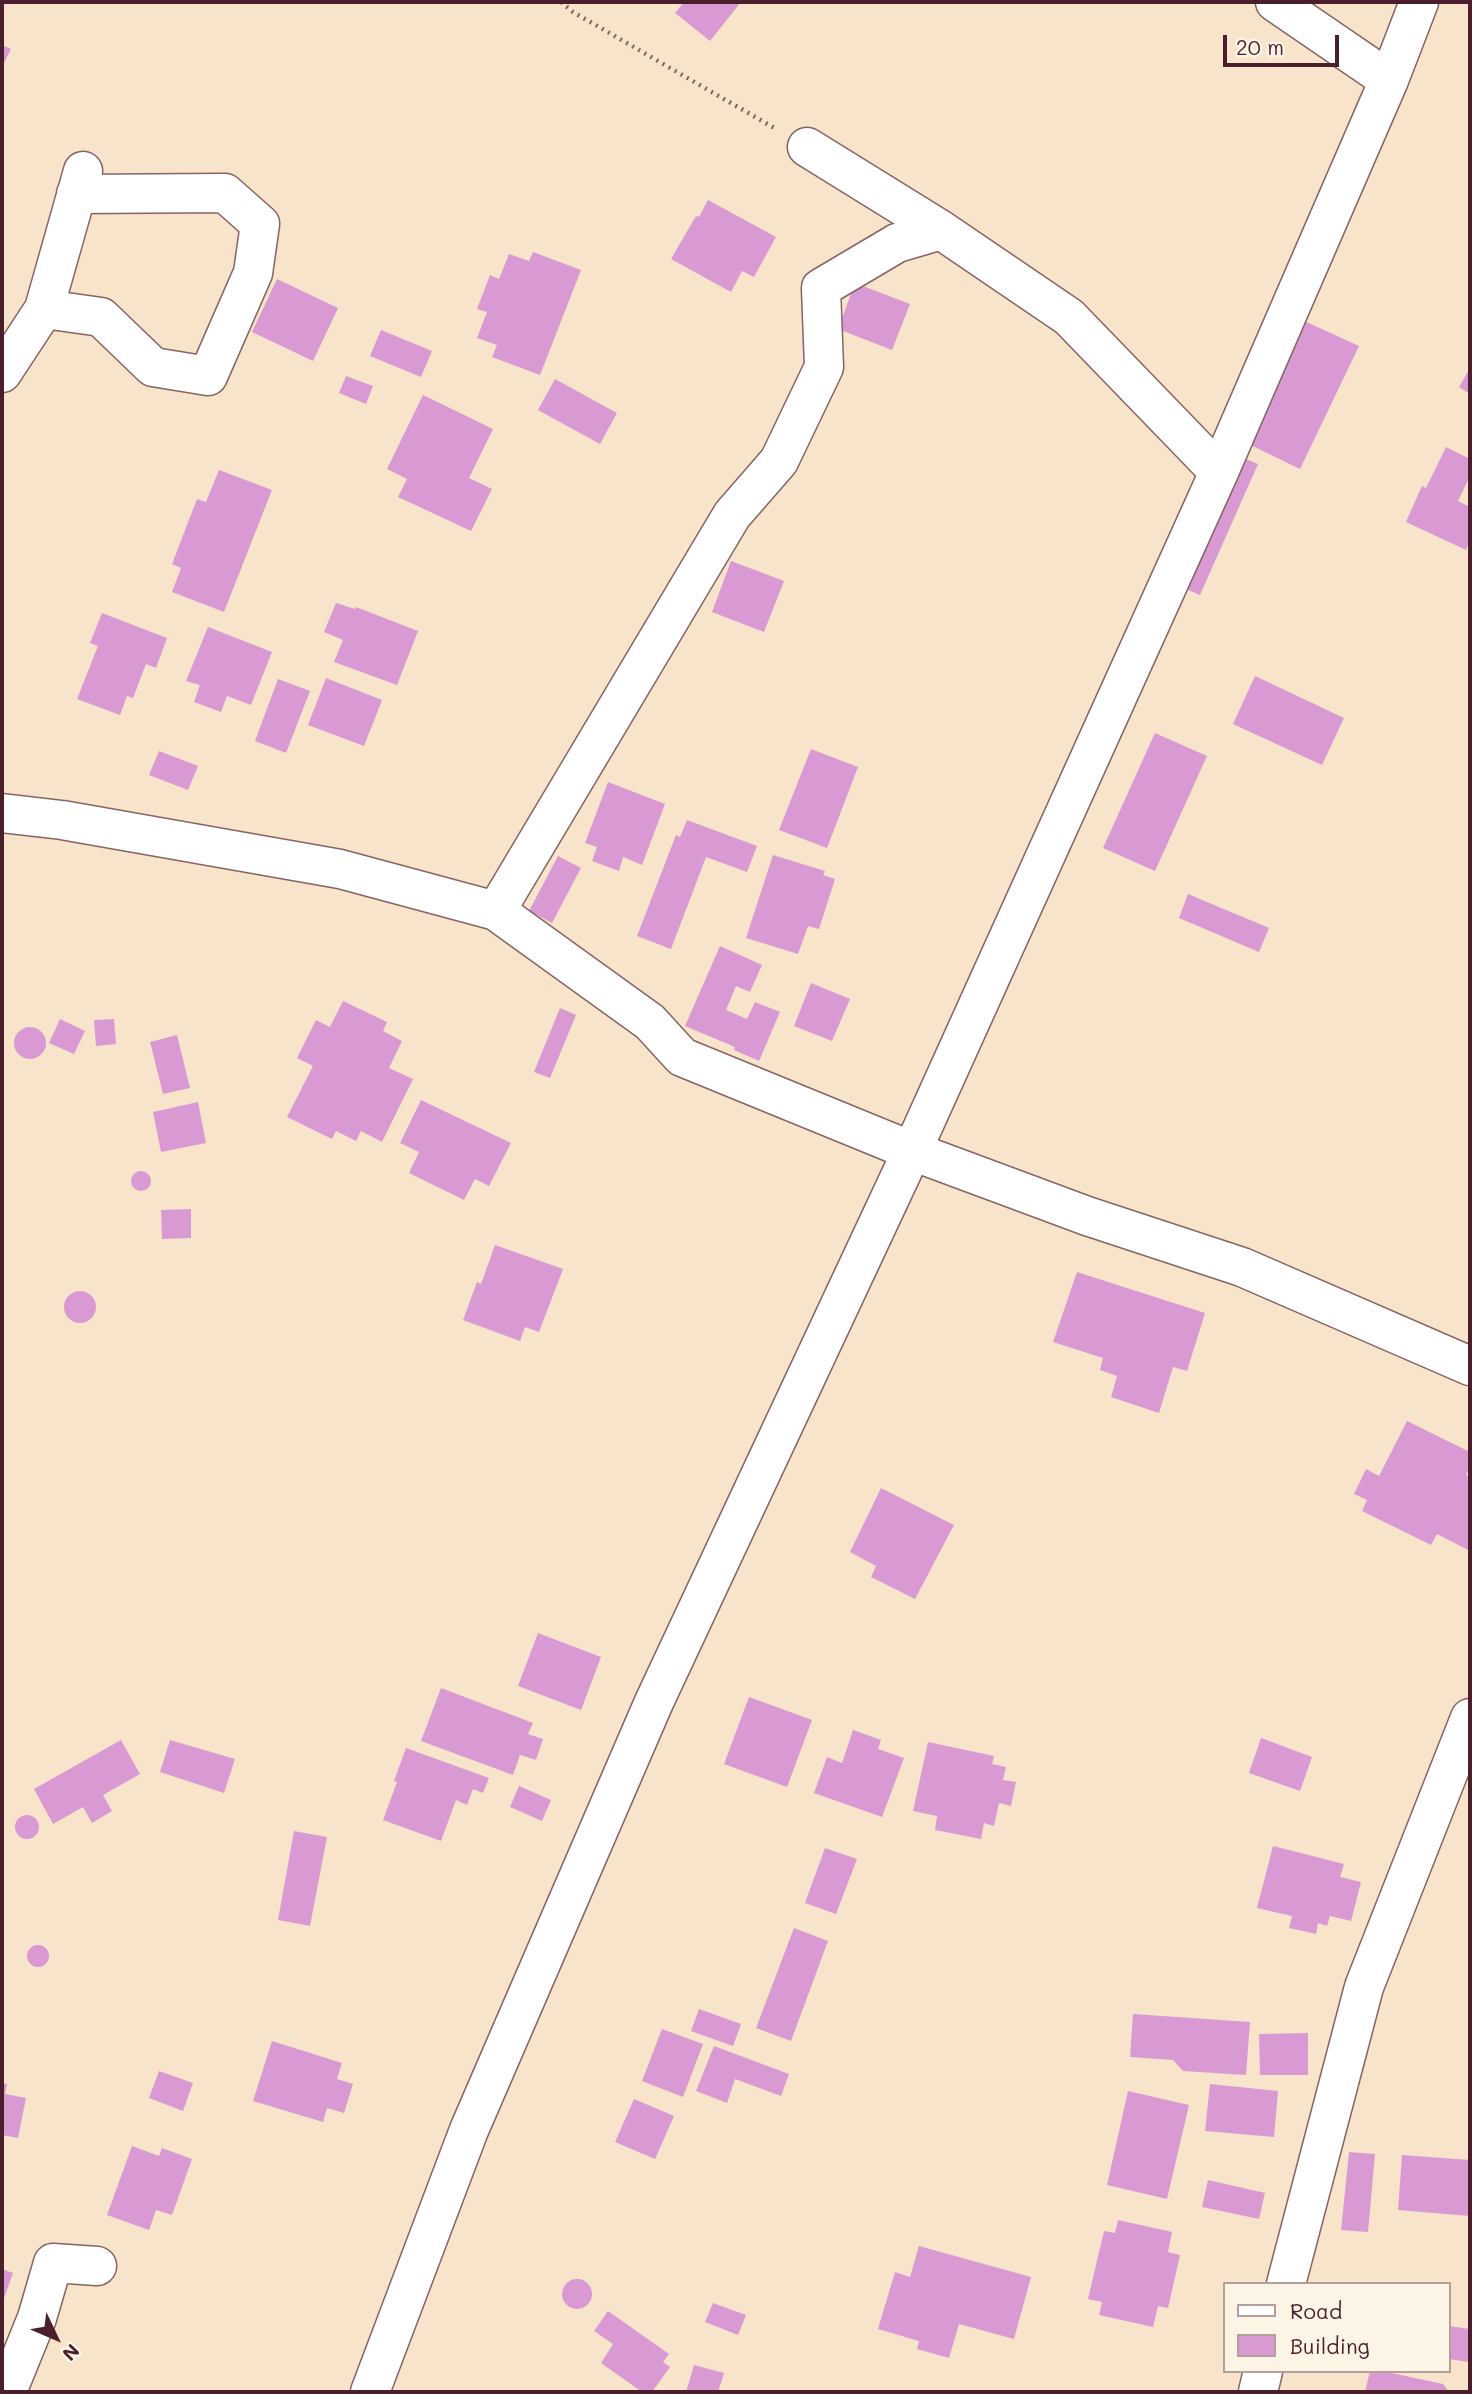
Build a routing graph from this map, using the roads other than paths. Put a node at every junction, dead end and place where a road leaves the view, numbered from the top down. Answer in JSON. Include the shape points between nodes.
{"nodes":[{"id":1,"x":1275,"y":2,"type":"edge"},
{"id":2,"x":1419,"y":2,"type":"edge"},
{"id":3,"x":1389,"y":80,"type":"junction"},
{"id":4,"x":807,"y":147,"type":"road end"},
{"id":5,"x":941,"y":230,"type":"junction"},
{"id":6,"x":44,"y":309,"type":"junction"},
{"id":7,"x":2,"y":373,"type":"edge"},
{"id":8,"x":1219,"y":472,"type":"junction"},
{"id":9,"x":2,"y":813,"type":"edge"},
{"id":10,"x":496,"y":911,"type":"junction"},
{"id":11,"x":912,"y":1151,"type":"junction"},
{"id":12,"x":1470,"y":1366,"type":"edge"},
{"id":13,"x":1470,"y":1718,"type":"edge"},
{"id":14,"x":1457,"y":1790,"type":"edge"},
{"id":15,"x":97,"y":2266,"type":"dead end"},
{"id":16,"x":1287,"y":2282,"type":"edge"},
{"id":17,"x":1263,"y":2373,"type":"edge"},
{"id":18,"x":8,"y":2392,"type":"edge"},
{"id":19,"x":370,"y":2392,"type":"edge"},
{"id":20,"x":1258,"y":2392,"type":"edge"}],
"edges":[{"from":1,"to":3,"type":"street"},
{"from":2,"to":3,"type":"street"},
{"from":3,"to":8,"type":"street"},
{"from":4,"to":5,"type":"street"},
{"from":5,"to":8,"type":"street","via":[[1069,317]]},
{"from":5,"to":10,"type":"street","via":[[897,243],[821,288],[824,367],[779,461],[732,515]]},
{"from":6,"to":6,"type":"street","via":[[80,182],[225,193],[260,224],[253,274],[208,376],[153,367],[101,317]]},
{"from":6,"to":7,"type":"street"},
{"from":8,"to":11,"type":"street"},
{"from":9,"to":10,"type":"street","via":[[340,869]]},
{"from":10,"to":11,"type":"street","via":[[650,1023],[682,1057]]},
{"from":11,"to":12,"type":"street","via":[[1242,1267]]},
{"from":11,"to":19,"type":"street","via":[[649,1715],[469,2130]]},
{"from":13,"to":14,"type":"street"},
{"from":14,"to":16,"type":"street","via":[[1364,1987]]},
{"from":15,"to":18,"type":"street","via":[[53,2263]]},
{"from":17,"to":20,"type":"street"}]}
